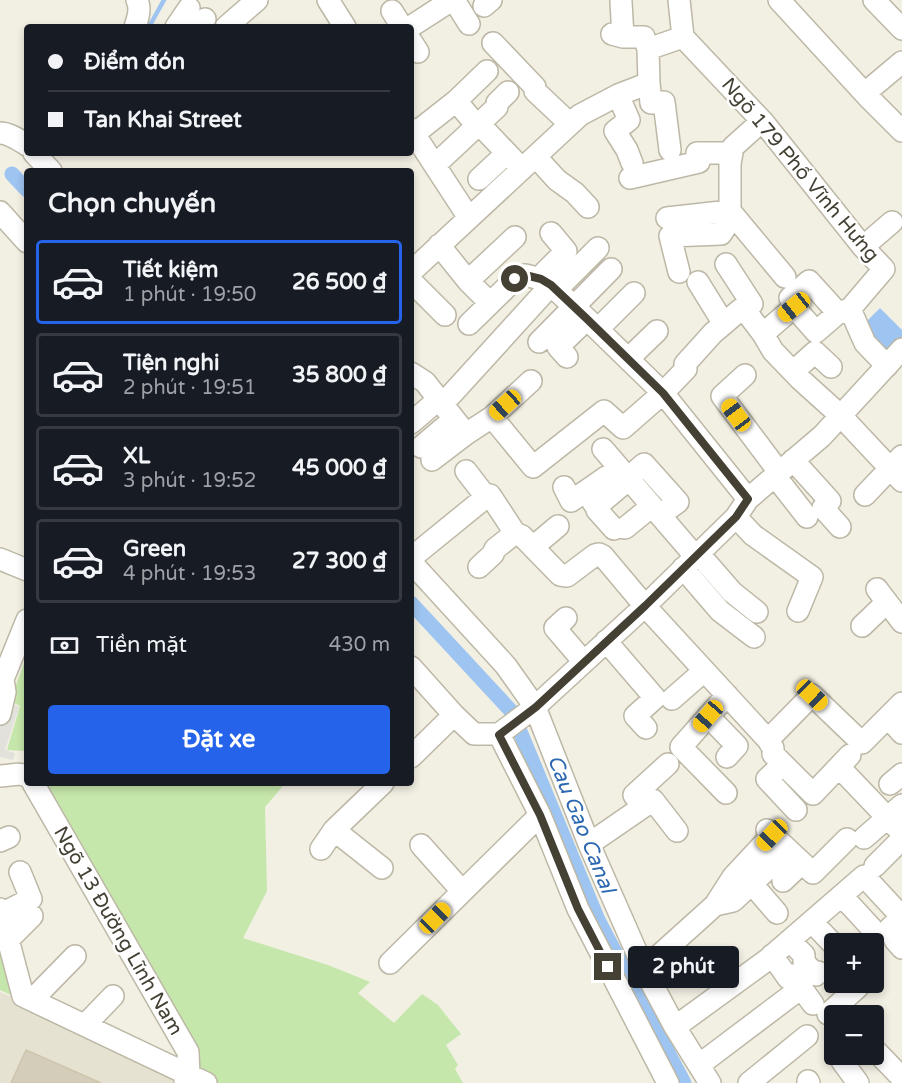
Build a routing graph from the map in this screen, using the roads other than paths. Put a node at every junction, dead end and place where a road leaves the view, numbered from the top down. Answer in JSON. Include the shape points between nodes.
{"nodes":[{"id":1,"x":137,"y":0,"type":"edge"},
{"id":2,"x":257,"y":0,"type":"edge"},
{"id":3,"x":453,"y":0,"type":"edge"},
{"id":4,"x":679,"y":0,"type":"edge"},
{"id":5,"x":779,"y":0,"type":"edge"},
{"id":6,"x":874,"y":0,"type":"edge"},
{"id":7,"x":621,"y":2,"type":"dead end"},
{"id":8,"x":197,"y":18,"type":"edge"},
{"id":9,"x":136,"y":24,"type":"edge"},
{"id":10,"x":183,"y":24,"type":"edge"},
{"id":11,"x":229,"y":24,"type":"edge"},
{"id":12,"x":414,"y":24,"type":"edge"},
{"id":13,"x":470,"y":24,"type":"dead end"},
{"id":14,"x":902,"y":29,"type":"edge"},
{"id":15,"x":683,"y":37,"type":"junction"},
{"id":16,"x":493,"y":43,"type":"dead end"},
{"id":17,"x":648,"y":49,"type":"junction"},
{"id":18,"x":902,"y":62,"type":"edge"},
{"id":19,"x":487,"y":71,"type":"dead end"},
{"id":20,"x":649,"y":83,"type":"junction"},
{"id":21,"x":508,"y":92,"type":"dead end"},
{"id":22,"x":865,"y":93,"type":"junction"},
{"id":23,"x":618,"y":95,"type":"junction"},
{"id":24,"x":456,"y":101,"type":"junction"},
{"id":25,"x":762,"y":121,"type":"junction"},
{"id":26,"x":570,"y":124,"type":"junction"},
{"id":27,"x":478,"y":125,"type":"junction"},
{"id":28,"x":414,"y":131,"type":"edge"},
{"id":29,"x":902,"y":132,"type":"edge"},
{"id":30,"x":0,"y":134,"type":"edge"},
{"id":31,"x":414,"y":134,"type":"edge"},
{"id":32,"x":24,"y":143,"type":"edge"},
{"id":33,"x":670,"y":150,"type":"dead end"},
{"id":34,"x":507,"y":153,"type":"junction"},
{"id":35,"x":732,"y":153,"type":"junction"},
{"id":36,"x":529,"y":163,"type":"junction"},
{"id":37,"x":435,"y":165,"type":"junction"},
{"id":38,"x":478,"y":179,"type":"dead end"},
{"id":39,"x":588,"y":207,"type":"dead end"},
{"id":40,"x":730,"y":211,"type":"junction"},
{"id":41,"x":0,"y":212,"type":"edge"},
{"id":42,"x":469,"y":218,"type":"junction"},
{"id":43,"x":667,"y":218,"type":"dead end"},
{"id":44,"x":892,"y":222,"type":"dead end"},
{"id":45,"x":551,"y":233,"type":"dead end"},
{"id":46,"x":515,"y":237,"type":"dead end"},
{"id":47,"x":24,"y":239,"type":"edge"},
{"id":48,"x":439,"y":245,"type":"junction"},
{"id":49,"x":863,"y":246,"type":"junction"},
{"id":50,"x":598,"y":248,"type":"dead end"},
{"id":51,"x":726,"y":264,"type":"dead end"},
{"id":52,"x":611,"y":268,"type":"dead end"},
{"id":53,"x":414,"y":269,"type":"edge"},
{"id":54,"x":679,"y":272,"type":"dead end"},
{"id":55,"x":785,"y":277,"type":"dead end"},
{"id":56,"x":468,"y":281,"type":"junction"},
{"id":57,"x":698,"y":282,"type":"dead end"},
{"id":58,"x":414,"y":284,"type":"edge"},
{"id":59,"x":549,"y":285,"type":"junction"},
{"id":60,"x":790,"y":298,"type":"dead end"},
{"id":61,"x":634,"y":302,"type":"dead end"},
{"id":62,"x":490,"y":303,"type":"junction"},
{"id":63,"x":744,"y":309,"type":"junction"},
{"id":64,"x":844,"y":311,"type":"junction"},
{"id":65,"x":445,"y":315,"type":"dead end"},
{"id":66,"x":592,"y":323,"type":"junction"},
{"id":67,"x":469,"y":324,"type":"dead end"},
{"id":68,"x":724,"y":324,"type":"junction"},
{"id":69,"x":657,"y":331,"type":"dead end"},
{"id":70,"x":763,"y":333,"type":"junction"},
{"id":71,"x":540,"y":342,"type":"dead end"},
{"id":72,"x":902,"y":349,"type":"edge"},
{"id":73,"x":567,"y":357,"type":"dead end"},
{"id":74,"x":628,"y":359,"type":"junction"},
{"id":75,"x":887,"y":366,"type":"junction"},
{"id":76,"x":831,"y":367,"type":"dead end"},
{"id":77,"x":794,"y":371,"type":"junction"},
{"id":78,"x":414,"y":375,"type":"edge"},
{"id":79,"x":746,"y":375,"type":"dead end"},
{"id":80,"x":531,"y":381,"type":"dead end"},
{"id":81,"x":663,"y":393,"type":"junction"},
{"id":82,"x":444,"y":398,"type":"junction"},
{"id":83,"x":841,"y":416,"type":"junction"},
{"id":84,"x":492,"y":417,"type":"junction"},
{"id":85,"x":414,"y":421,"type":"edge"},
{"id":86,"x":460,"y":427,"type":"junction"},
{"id":87,"x":603,"y":449,"type":"dead end"},
{"id":88,"x":427,"y":453,"type":"dead end"},
{"id":89,"x":898,"y":468,"type":"edge"},
{"id":90,"x":783,"y":469,"type":"junction"},
{"id":91,"x":466,"y":471,"type":"dead end"},
{"id":92,"x":632,"y":475,"type":"junction"},
{"id":93,"x":606,"y":477,"type":"dead end"},
{"id":94,"x":564,"y":487,"type":"dead end"},
{"id":95,"x":865,"y":495,"type":"dead end"},
{"id":96,"x":486,"y":496,"type":"junction"},
{"id":97,"x":591,"y":499,"type":"junction"},
{"id":98,"x":748,"y":499,"type":"junction"},
{"id":99,"x":656,"y":510,"type":"junction"},
{"id":100,"x":736,"y":517,"type":"junction"},
{"id":101,"x":807,"y":517,"type":"dead end"},
{"id":102,"x":558,"y":526,"type":"dead end"},
{"id":103,"x":840,"y":527,"type":"dead end"},
{"id":104,"x":515,"y":532,"type":"junction"},
{"id":105,"x":533,"y":547,"type":"junction"},
{"id":106,"x":414,"y":557,"type":"edge"},
{"id":107,"x":0,"y":559,"type":"edge"},
{"id":108,"x":692,"y":559,"type":"junction"},
{"id":109,"x":414,"y":563,"type":"edge"},
{"id":110,"x":479,"y":567,"type":"dead end"},
{"id":111,"x":24,"y":569,"type":"edge"},
{"id":112,"x":645,"y":606,"type":"junction"},
{"id":113,"x":798,"y":611,"type":"dead end"},
{"id":114,"x":757,"y":612,"type":"dead end"},
{"id":115,"x":566,"y":618,"type":"dead end"},
{"id":116,"x":902,"y":622,"type":"edge"},
{"id":117,"x":862,"y":626,"type":"dead end"},
{"id":118,"x":24,"y":627,"type":"edge"},
{"id":119,"x":754,"y":637,"type":"dead end"},
{"id":120,"x":606,"y":641,"type":"junction"},
{"id":121,"x":584,"y":662,"type":"junction"},
{"id":122,"x":414,"y":670,"type":"edge"},
{"id":123,"x":704,"y":671,"type":"junction"},
{"id":124,"x":1,"y":680,"type":"edge"},
{"id":125,"x":727,"y":695,"type":"junction"},
{"id":126,"x":672,"y":699,"type":"dead end"},
{"id":127,"x":531,"y":710,"type":"junction"},
{"id":128,"x":895,"y":710,"type":"edge"},
{"id":129,"x":0,"y":714,"type":"edge"},
{"id":130,"x":454,"y":715,"type":"junction"},
{"id":131,"x":708,"y":716,"type":"junction"},
{"id":132,"x":646,"y":728,"type":"dead end"},
{"id":133,"x":502,"y":733,"type":"junction"},
{"id":134,"x":902,"y":734,"type":"edge"},
{"id":135,"x":768,"y":741,"type":"junction"},
{"id":136,"x":414,"y":753,"type":"edge"},
{"id":137,"x":851,"y":755,"type":"junction"},
{"id":138,"x":727,"y":757,"type":"dead end"},
{"id":139,"x":668,"y":764,"type":"dead end"},
{"id":140,"x":783,"y":764,"type":"junction"},
{"id":141,"x":24,"y":774,"type":"edge"},
{"id":142,"x":0,"y":776,"type":"edge"},
{"id":143,"x":35,"y":786,"type":"edge"},
{"id":144,"x":380,"y":786,"type":"edge"},
{"id":145,"x":726,"y":793,"type":"dead end"},
{"id":146,"x":643,"y":807,"type":"junction"},
{"id":147,"x":796,"y":810,"type":"dead end"},
{"id":148,"x":540,"y":815,"type":"junction"},
{"id":149,"x":897,"y":819,"type":"edge"},
{"id":150,"x":334,"y":830,"type":"junction"},
{"id":151,"x":677,"y":831,"type":"dead end"},
{"id":152,"x":902,"y":839,"type":"edge"},
{"id":153,"x":589,"y":844,"type":"junction"},
{"id":154,"x":421,"y":845,"type":"dead end"},
{"id":155,"x":782,"y":845,"type":"junction"},
{"id":156,"x":321,"y":849,"type":"dead end"},
{"id":157,"x":875,"y":866,"type":"dead end"},
{"id":158,"x":382,"y":868,"type":"dead end"},
{"id":159,"x":20,"y":872,"type":"dead end"},
{"id":160,"x":783,"y":881,"type":"dead end"},
{"id":161,"x":752,"y":884,"type":"junction"},
{"id":162,"x":842,"y":896,"type":"junction"},
{"id":163,"x":456,"y":897,"type":"junction"},
{"id":164,"x":715,"y":905,"type":"junction"},
{"id":165,"x":1,"y":912,"type":"edge"},
{"id":166,"x":777,"y":913,"type":"dead end"},
{"id":167,"x":32,"y":916,"type":"dead end"},
{"id":168,"x":812,"y":922,"type":"junction"},
{"id":169,"x":876,"y":933,"type":"dead end"},
{"id":170,"x":824,"y":935,"type":"edge"},
{"id":171,"x":8,"y":940,"type":"junction"},
{"id":172,"x":790,"y":941,"type":"junction"},
{"id":173,"x":902,"y":948,"type":"edge"},
{"id":174,"x":772,"y":955,"type":"junction"},
{"id":175,"x":75,"y":956,"type":"dead end"},
{"id":176,"x":390,"y":963,"type":"dead end"},
{"id":177,"x":644,"y":969,"type":"junction"},
{"id":178,"x":818,"y":972,"type":"dead end"},
{"id":179,"x":847,"y":993,"type":"edge"},
{"id":180,"x":113,"y":996,"type":"dead end"},
{"id":181,"x":32,"y":1000,"type":"junction"},
{"id":182,"x":826,"y":1005,"type":"edge"},
{"id":183,"x":824,"y":1006,"type":"edge"},
{"id":184,"x":85,"y":1025,"type":"junction"},
{"id":185,"x":675,"y":1027,"type":"junction"},
{"id":186,"x":807,"y":1036,"type":"dead end"},
{"id":187,"x":884,"y":1059,"type":"edge"},
{"id":188,"x":845,"y":1065,"type":"edge"},
{"id":189,"x":704,"y":1074,"type":"edge"},
{"id":190,"x":902,"y":1078,"type":"edge"},
{"id":191,"x":194,"y":1080,"type":"edge"},
{"id":192,"x":668,"y":1083,"type":"edge"},
{"id":193,"x":749,"y":1083,"type":"edge"},
{"id":194,"x":858,"y":1083,"type":"edge"}],
"edges":[{"from":1,"to":9,"type":"street"},
{"from":2,"to":11,"type":"street"},
{"from":3,"to":12,"type":"street"},
{"from":3,"to":13,"type":"street"},
{"from":4,"to":15,"type":"street"},
{"from":5,"to":22,"type":"street"},
{"from":6,"to":14,"type":"street"},
{"from":7,"to":17,"type":"street","via":[[618,35],[644,37]]},
{"from":8,"to":10,"type":"street"},
{"from":15,"to":17,"type":"street"},
{"from":15,"to":25,"type":"street","name":"Ngõ 179 Phố Vĩnh Hưng"},
{"from":16,"to":26,"type":"street"},
{"from":17,"to":20,"type":"street"},
{"from":18,"to":22,"type":"street"},
{"from":19,"to":24,"type":"street"},
{"from":20,"to":23,"type":"street"},
{"from":20,"to":33,"type":"street","via":[[651,103],[664,102]]},
{"from":21,"to":27,"type":"street"},
{"from":22,"to":29,"type":"street"},
{"from":23,"to":26,"type":"street"},
{"from":23,"to":35,"type":"street","via":[[629,120],[615,131],[627,150],[631,171],[699,162],[698,153]]},
{"from":24,"to":27,"type":"street"},
{"from":24,"to":28,"type":"street"},
{"from":25,"to":35,"type":"street","via":[[733,147]]},
{"from":25,"to":49,"type":"street","name":"Ngõ 179 Phố Vĩnh Hưng"},
{"from":26,"to":36,"type":"street"},
{"from":27,"to":34,"type":"street"},
{"from":27,"to":37,"type":"street"},
{"from":30,"to":32,"type":"street"},
{"from":31,"to":37,"type":"street"},
{"from":34,"to":36,"type":"street"},
{"from":34,"to":38,"type":"street"},
{"from":35,"to":40,"type":"street"},
{"from":36,"to":39,"type":"street","via":[[575,193]]},
{"from":36,"to":42,"type":"street"},
{"from":37,"to":42,"type":"street"},
{"from":40,"to":43,"type":"street"},
{"from":40,"to":54,"type":"street","via":[[721,234],[670,236]]},
{"from":40,"to":55,"type":"street"},
{"from":41,"to":47,"type":"street"},
{"from":42,"to":48,"type":"street"},
{"from":44,"to":49,"type":"street"},
{"from":45,"to":59,"type":"street","via":[[566,251],[545,272]]},
{"from":46,"to":56,"type":"street"},
{"from":48,"to":53,"type":"street"},
{"from":48,"to":56,"type":"street"},
{"from":49,"to":64,"type":"street","name":"Ngõ 179 Phố Vĩnh Hưng","via":[[884,268]]},
{"from":50,"to":59,"type":"street"},
{"from":51,"to":63,"type":"street","via":[[752,304]]},
{"from":52,"to":66,"type":"street"},
{"from":56,"to":62,"type":"street"},
{"from":57,"to":68,"type":"street"},
{"from":58,"to":65,"type":"street"},
{"from":59,"to":62,"type":"street","via":[[532,276],[519,277]]},
{"from":59,"to":66,"type":"street"},
{"from":59,"to":82,"type":"street"},
{"from":60,"to":64,"type":"street","via":[[809,281]]},
{"from":61,"to":66,"type":"street"},
{"from":62,"to":67,"type":"street"},
{"from":63,"to":68,"type":"street"},
{"from":63,"to":70,"type":"street"},
{"from":64,"to":70,"type":"street","via":[[816,332],[794,307]]},
{"from":64,"to":75,"type":"street","via":[[865,343]]},
{"from":66,"to":71,"type":"street"},
{"from":66,"to":73,"type":"street","via":[[558,347]]},
{"from":66,"to":74,"type":"street"},
{"from":68,"to":81,"type":"street"},
{"from":69,"to":74,"type":"street"},
{"from":70,"to":77,"type":"street","via":[[773,351]]},
{"from":72,"to":75,"type":"street"},
{"from":74,"to":81,"type":"street"},
{"from":75,"to":83,"type":"street"},
{"from":76,"to":77,"type":"street","via":[[816,352]]},
{"from":77,"to":83,"type":"street"},
{"from":78,"to":82,"type":"street"},
{"from":79,"to":90,"type":"street","via":[[722,396]]},
{"from":80,"to":84,"type":"street"},
{"from":81,"to":84,"type":"street","via":[[621,430],[604,411],[533,467]]},
{"from":81,"to":98,"type":"street"},
{"from":82,"to":85,"type":"street"},
{"from":82,"to":86,"type":"street"},
{"from":83,"to":89,"type":"street"},
{"from":83,"to":90,"type":"street"},
{"from":84,"to":86,"type":"street"},
{"from":86,"to":88,"type":"street"},
{"from":87,"to":92,"type":"street"},
{"from":89,"to":95,"type":"street"},
{"from":90,"to":98,"type":"street"},
{"from":90,"to":101,"type":"street"},
{"from":90,"to":103,"type":"street","via":[[830,501],[823,508]]},
{"from":91,"to":96,"type":"street"},
{"from":92,"to":97,"type":"street"},
{"from":92,"to":99,"type":"street","via":[[644,464],[678,502]]},
{"from":93,"to":97,"type":"street"},
{"from":94,"to":97,"type":"street","via":[[571,501]]},
{"from":96,"to":104,"type":"street","via":[[492,497]]},
{"from":96,"to":106,"type":"street"},
{"from":97,"to":99,"type":"street","via":[[620,529]]},
{"from":98,"to":100,"type":"street"},
{"from":99,"to":108,"type":"street"},
{"from":100,"to":108,"type":"street"},
{"from":100,"to":113,"type":"street","via":[[753,535],[802,558],[812,577]]},
{"from":102,"to":105,"type":"street"},
{"from":104,"to":105,"type":"street"},
{"from":104,"to":110,"type":"street"},
{"from":105,"to":112,"type":"street","via":[[564,577],[595,555],[603,556]]},
{"from":107,"to":111,"type":"street"},
{"from":108,"to":112,"type":"street"},
{"from":108,"to":114,"type":"street","via":[[738,584]]},
{"from":108,"to":119,"type":"street","via":[[720,612]]},
{"from":109,"to":127,"type":"street","via":[[506,666]]},
{"from":112,"to":120,"type":"street"},
{"from":112,"to":123,"type":"street"},
{"from":115,"to":121,"type":"street","via":[[555,628]]},
{"from":116,"to":117,"type":"street","via":[[882,595]]},
{"from":118,"to":124,"type":"street"},
{"from":120,"to":121,"type":"street"},
{"from":120,"to":132,"type":"street","via":[[655,698],[635,716]]},
{"from":121,"to":127,"type":"street"},
{"from":122,"to":130,"type":"street"},
{"from":123,"to":125,"type":"street"},
{"from":123,"to":126,"type":"street"},
{"from":124,"to":129,"type":"street","via":[[5,692]]},
{"from":125,"to":131,"type":"street"},
{"from":125,"to":135,"type":"street"},
{"from":127,"to":133,"type":"street"},
{"from":127,"to":153,"type":"street"},
{"from":128,"to":134,"type":"street"},
{"from":128,"to":137,"type":"street"},
{"from":130,"to":133,"type":"street","via":[[474,734]]},
{"from":130,"to":136,"type":"street"},
{"from":131,"to":138,"type":"street","via":[[737,746]]},
{"from":131,"to":145,"type":"street","via":[[681,747]]},
{"from":133,"to":148,"type":"street"},
{"from":135,"to":137,"type":"street","via":[[812,695]]},
{"from":135,"to":140,"type":"street"},
{"from":137,"to":140,"type":"street","via":[[813,794]]},
{"from":137,"to":149,"type":"street"},
{"from":139,"to":146,"type":"street","via":[[634,795]]},
{"from":140,"to":147,"type":"street","via":[[767,779]]},
{"from":141,"to":142,"type":"street"},
{"from":143,"to":191,"type":"street","name":"Ngõ 13 Đường Lĩnh Nam","via":[[188,1053]]},
{"from":144,"to":150,"type":"street"},
{"from":146,"to":151,"type":"street","via":[[653,800]]},
{"from":146,"to":153,"type":"street"},
{"from":148,"to":163,"type":"street"},
{"from":148,"to":192,"type":"street","via":[[578,909]]},
{"from":149,"to":155,"type":"street","via":[[856,838],[813,873]]},
{"from":150,"to":156,"type":"street"},
{"from":150,"to":158,"type":"street"},
{"from":152,"to":157,"type":"street"},
{"from":153,"to":177,"type":"street"},
{"from":154,"to":163,"type":"street"},
{"from":155,"to":160,"type":"street"},
{"from":155,"to":161,"type":"street"},
{"from":155,"to":164,"type":"street","via":[[733,877]]},
{"from":159,"to":165,"type":"street","via":[[31,899]]},
{"from":161,"to":164,"type":"street","via":[[734,901]]},
{"from":161,"to":166,"type":"street"},
{"from":162,"to":168,"type":"street"},
{"from":162,"to":169,"type":"street"},
{"from":162,"to":173,"type":"street","via":[[864,876],[902,917],[890,928]]},
{"from":163,"to":176,"type":"street"},
{"from":164,"to":177,"type":"street"},
{"from":165,"to":171,"type":"street"},
{"from":167,"to":171,"type":"street"},
{"from":168,"to":170,"type":"street"},
{"from":168,"to":172,"type":"street"},
{"from":171,"to":181,"type":"street","via":[[23,996]]},
{"from":172,"to":174,"type":"street"},
{"from":172,"to":178,"type":"street","via":[[804,955],[804,963],[816,975]]},
{"from":174,"to":183,"type":"street","via":[[788,978],[792,975]]},
{"from":174,"to":185,"type":"street"},
{"from":175,"to":181,"type":"street"},
{"from":177,"to":185,"type":"street"},
{"from":179,"to":182,"type":"street"},
{"from":180,"to":184,"type":"street"},
{"from":181,"to":184,"type":"street"},
{"from":183,"to":189,"type":"street"},
{"from":184,"to":191,"type":"street"},
{"from":185,"to":189,"type":"street"},
{"from":186,"to":193,"type":"street"},
{"from":187,"to":190,"type":"street"},
{"from":188,"to":194,"type":"street"}]}
